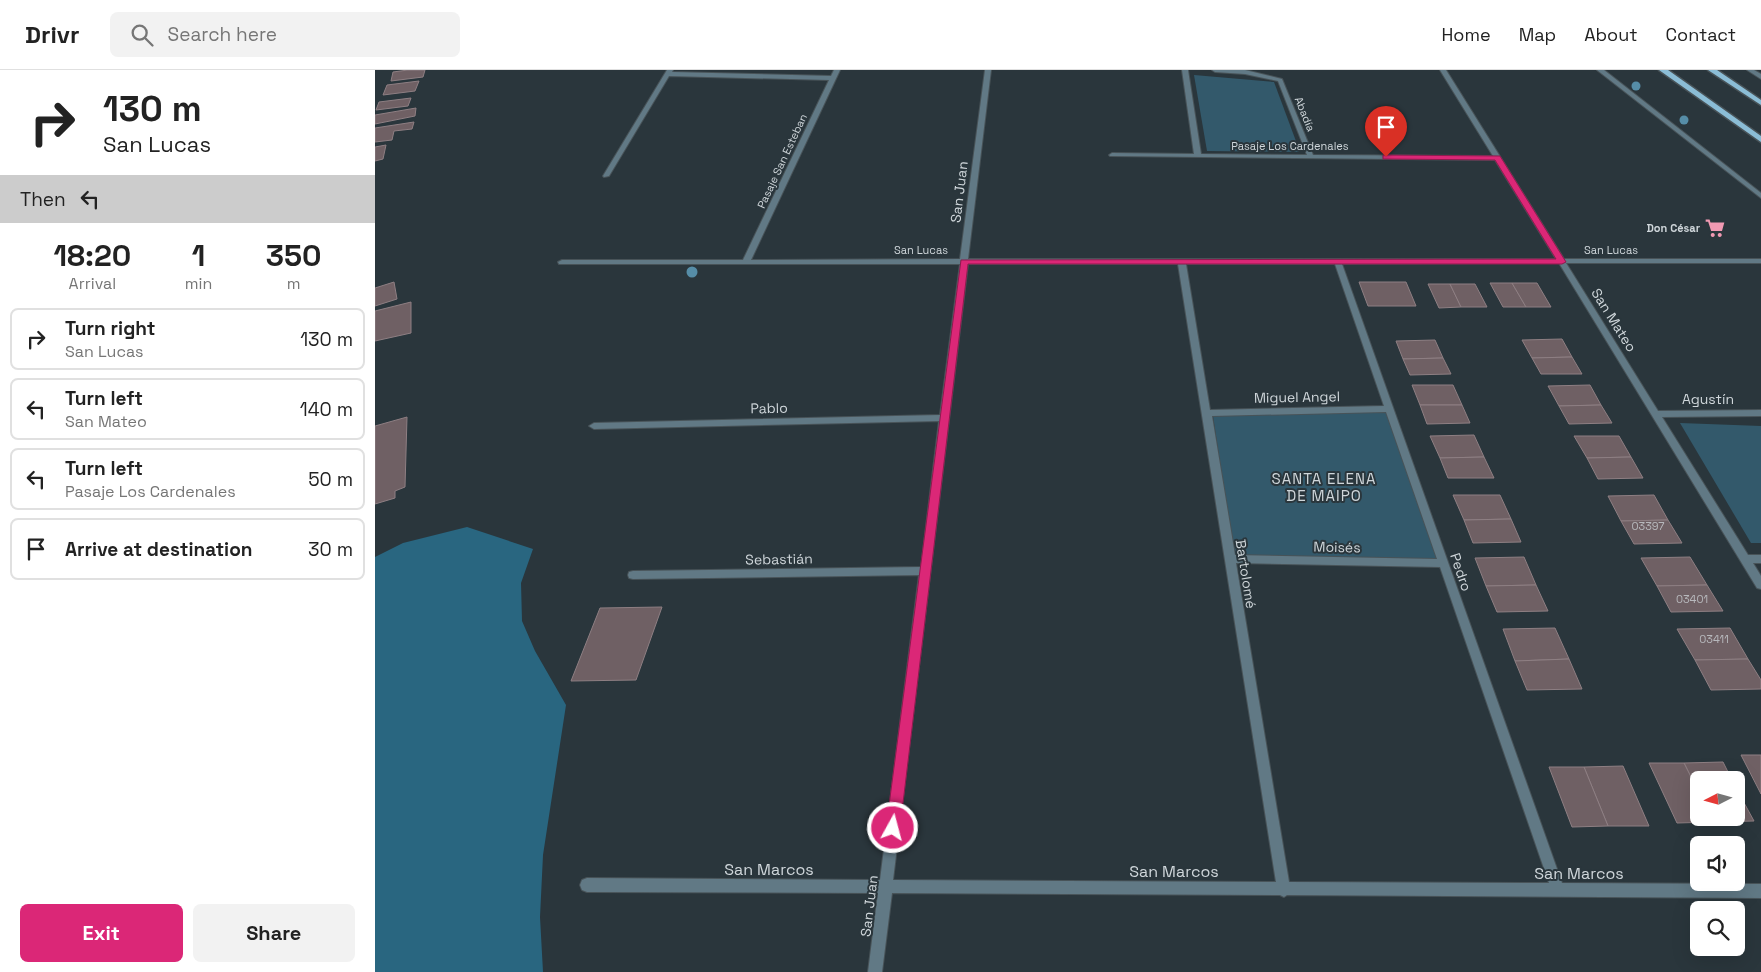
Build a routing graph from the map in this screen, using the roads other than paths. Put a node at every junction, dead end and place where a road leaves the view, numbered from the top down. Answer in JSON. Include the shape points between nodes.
{"nodes":[{"id":1,"x":837,"y":70,"type":"edge"},
{"id":2,"x":988,"y":70,"type":"edge"},
{"id":3,"x":1185,"y":70,"type":"edge"},
{"id":4,"x":1215,"y":70,"type":"edge"},
{"id":5,"x":1443,"y":70,"type":"edge"},
{"id":6,"x":1601,"y":70,"type":"edge"},
{"id":7,"x":1663,"y":70,"type":"edge"},
{"id":8,"x":1712,"y":70,"type":"edge"},
{"id":9,"x":1750,"y":70,"type":"edge"},
{"id":10,"x":669,"y":72,"type":"edge"},
{"id":11,"x":1761,"y":77,"type":"edge"},
{"id":12,"x":833,"y":78,"type":"junction"},
{"id":13,"x":1761,"y":104,"type":"edge"},
{"id":14,"x":1761,"y":140,"type":"edge"},
{"id":15,"x":1112,"y":155,"type":"dead end"},
{"id":16,"x":1198,"y":156,"type":"junction"},
{"id":17,"x":1311,"y":157,"type":"junction"},
{"id":18,"x":1497,"y":158,"type":"junction"},
{"id":19,"x":606,"y":176,"type":"dead end"},
{"id":20,"x":1761,"y":196,"type":"edge"},
{"id":21,"x":1761,"y":261,"type":"edge"},
{"id":22,"x":562,"y":262,"type":"dead end"},
{"id":23,"x":747,"y":262,"type":"junction"},
{"id":24,"x":964,"y":262,"type":"junction"},
{"id":25,"x":1182,"y":262,"type":"junction"},
{"id":26,"x":1338,"y":262,"type":"junction"},
{"id":27,"x":1562,"y":262,"type":"junction"},
{"id":28,"x":1389,"y":409,"type":"junction"},
{"id":29,"x":1206,"y":413,"type":"junction"},
{"id":30,"x":1761,"y":413,"type":"edge"},
{"id":31,"x":1655,"y":414,"type":"junction"},
{"id":32,"x":945,"y":418,"type":"junction"},
{"id":33,"x":594,"y":426,"type":"dead end"},
{"id":34,"x":1229,"y":558,"type":"junction"},
{"id":35,"x":1745,"y":558,"type":"junction"},
{"id":36,"x":1761,"y":559,"type":"edge"},
{"id":37,"x":1443,"y":564,"type":"junction"},
{"id":38,"x":925,"y":571,"type":"junction"},
{"id":39,"x":633,"y":575,"type":"dead end"},
{"id":40,"x":1761,"y":585,"type":"edge"},
{"id":41,"x":587,"y":885,"type":"dead end"},
{"id":42,"x":885,"y":887,"type":"junction"},
{"id":43,"x":1284,"y":890,"type":"junction"},
{"id":44,"x":1558,"y":890,"type":"junction"},
{"id":45,"x":1761,"y":891,"type":"edge"},
{"id":46,"x":875,"y":972,"type":"edge"}],
"edges":[{"from":1,"to":12,"type":"street","name":"Pasaje San Esteban"},
{"from":2,"to":24,"type":"street","name":"San Juan"},
{"from":3,"to":16,"type":"street"},
{"from":4,"to":17,"type":"street","name":"Abadía","via":[[1245,72],[1280,80]]},
{"from":5,"to":18,"type":"street","name":"San Mateo"},
{"from":6,"to":20,"type":"street"},
{"from":7,"to":14,"type":"main road"},
{"from":8,"to":13,"type":"main road"},
{"from":9,"to":11,"type":"street"},
{"from":10,"to":12,"type":"street"},
{"from":10,"to":19,"type":"street"},
{"from":12,"to":23,"type":"street","name":"Pasaje San Esteban"},
{"from":15,"to":16,"type":"street","name":"Pasaje Los Cardenales"},
{"from":16,"to":17,"type":"street","name":"Pasaje Los Cardenales"},
{"from":17,"to":18,"type":"street","name":"Pasaje Los Cardenales"},
{"from":18,"to":27,"type":"street","name":"San Mateo"},
{"from":21,"to":27,"type":"street","name":"San Lucas"},
{"from":22,"to":23,"type":"street","name":"San Lucas"},
{"from":23,"to":24,"type":"street","name":"San Lucas"},
{"from":24,"to":25,"type":"street","name":"San Lucas"},
{"from":24,"to":32,"type":"street","name":"San Juan"},
{"from":25,"to":26,"type":"street","name":"San Lucas"},
{"from":25,"to":29,"type":"street","name":"Bartolomé"},
{"from":26,"to":27,"type":"street","name":"San Lucas"},
{"from":26,"to":28,"type":"street","name":"Pedro"},
{"from":27,"to":31,"type":"street","name":"San Mateo"},
{"from":28,"to":29,"type":"street","name":"Miguel Angel"},
{"from":28,"to":37,"type":"street","name":"Pedro"},
{"from":29,"to":34,"type":"street","name":"Bartolomé"},
{"from":30,"to":31,"type":"street","name":"Agustín"},
{"from":31,"to":35,"type":"street","name":"San Mateo"},
{"from":32,"to":33,"type":"street","name":"Pablo"},
{"from":32,"to":38,"type":"street","name":"San Juan"},
{"from":34,"to":37,"type":"street","name":"Moisés"},
{"from":34,"to":43,"type":"street","name":"Bartolomé"},
{"from":35,"to":36,"type":"street"},
{"from":35,"to":40,"type":"street","name":"San Mateo"},
{"from":37,"to":44,"type":"street","name":"Pedro"},
{"from":38,"to":39,"type":"street","name":"Sebastián"},
{"from":38,"to":42,"type":"street","name":"San Juan"},
{"from":41,"to":42,"type":"street","name":"San Marcos"},
{"from":42,"to":43,"type":"street","name":"San Marcos"},
{"from":42,"to":46,"type":"street","name":"San Juan"},
{"from":43,"to":44,"type":"street","name":"San Marcos"},
{"from":44,"to":45,"type":"street","name":"San Marcos"}]}
